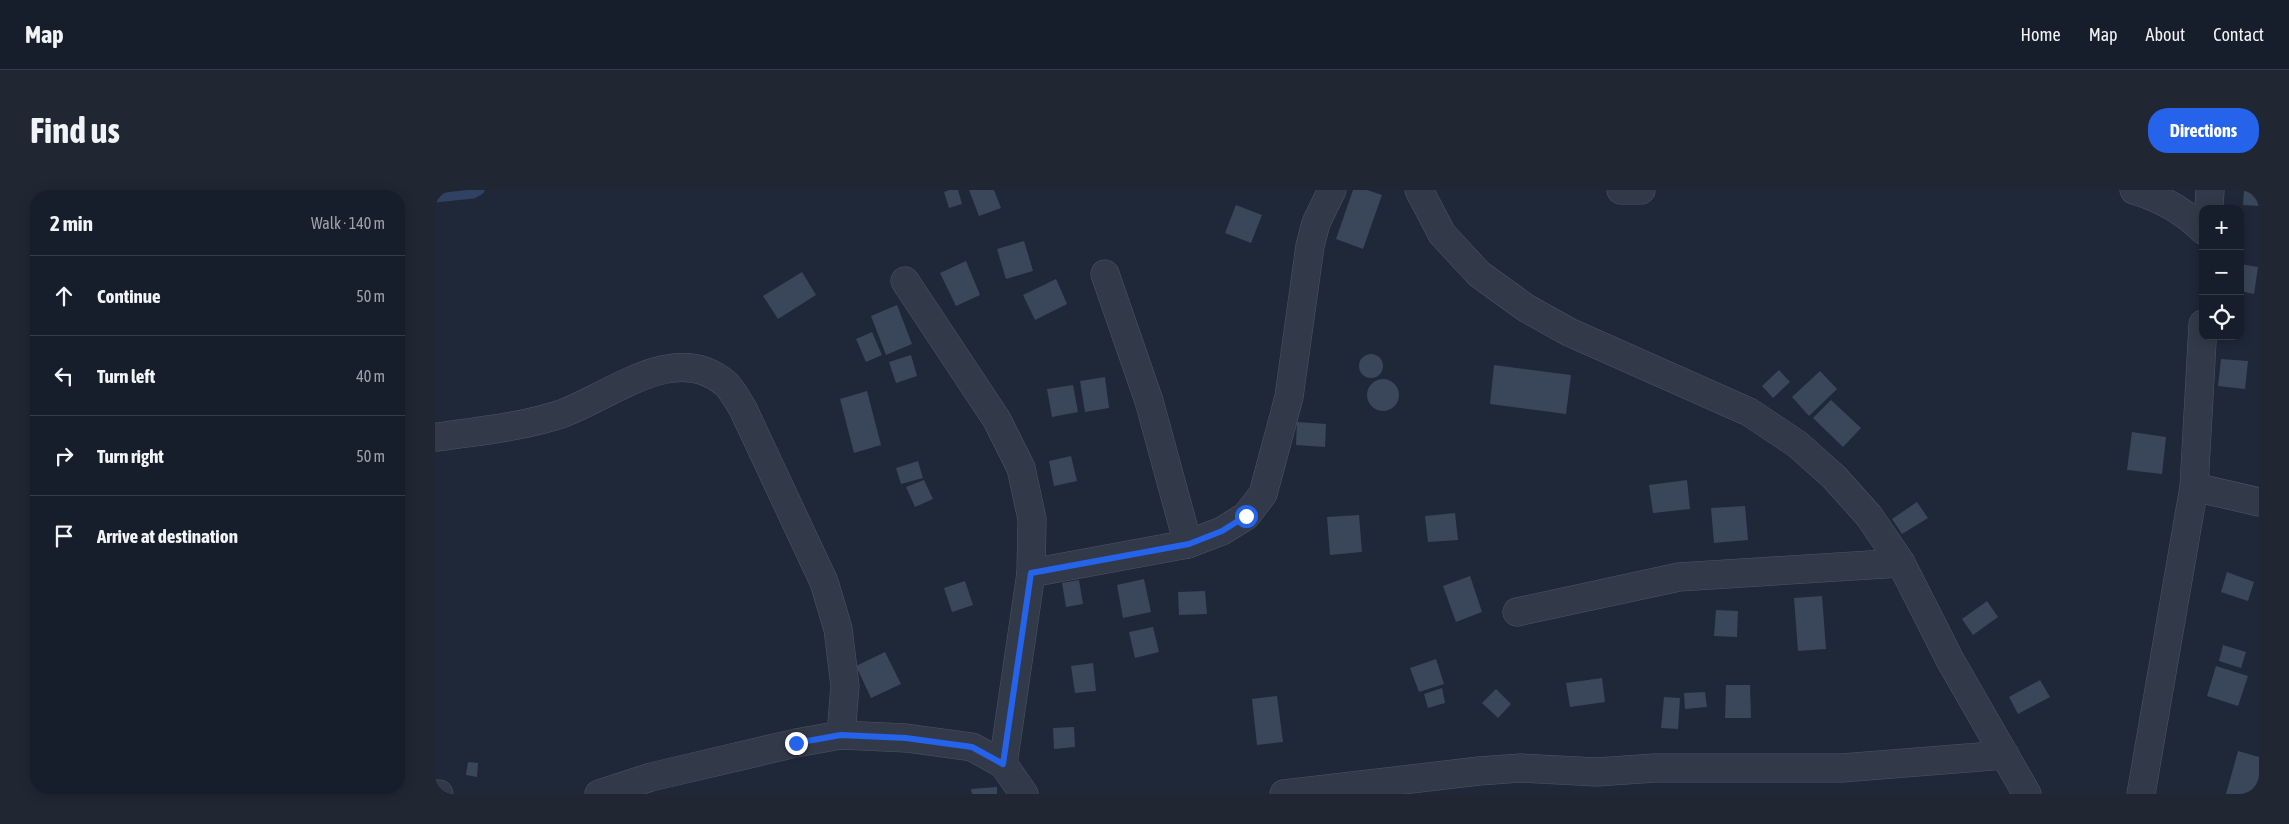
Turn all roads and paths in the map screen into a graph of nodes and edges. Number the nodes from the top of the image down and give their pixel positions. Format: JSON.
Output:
{"nodes":[{"id":1,"x":1332,"y":190,"type":"edge"},
{"id":2,"x":1419,"y":190,"type":"edge"},
{"id":3,"x":1621,"y":190,"type":"edge"},
{"id":4,"x":1641,"y":190,"type":"edge"},
{"id":5,"x":2134,"y":190,"type":"edge"},
{"id":6,"x":2210,"y":190,"type":"edge"},
{"id":7,"x":2209,"y":205,"type":"edge"},
{"id":8,"x":2199,"y":226,"type":"edge"},
{"id":9,"x":1105,"y":274,"type":"dead end"},
{"id":10,"x":905,"y":281,"type":"dead end"},
{"id":11,"x":2202,"y":340,"type":"edge"},
{"id":12,"x":438,"y":437,"type":"dead end"},
{"id":13,"x":2194,"y":487,"type":"junction"},
{"id":14,"x":2259,"y":502,"type":"edge"},
{"id":15,"x":1189,"y":544,"type":"junction"},
{"id":16,"x":1901,"y":563,"type":"junction"},
{"id":17,"x":1031,"y":573,"type":"junction"},
{"id":18,"x":1517,"y":612,"type":"dead end"},
{"id":19,"x":841,"y":735,"type":"junction"},
{"id":20,"x":2005,"y":755,"type":"junction"},
{"id":21,"x":1003,"y":764,"type":"junction"},
{"id":22,"x":599,"y":794,"type":"edge"},
{"id":23,"x":1024,"y":794,"type":"edge"},
{"id":24,"x":1284,"y":794,"type":"edge"},
{"id":25,"x":2027,"y":794,"type":"edge"},
{"id":26,"x":2141,"y":794,"type":"edge"}],
"edges":[{"from":1,"to":15,"type":"street"},
{"from":2,"to":16,"type":"street"},
{"from":3,"to":4,"type":"street"},
{"from":5,"to":8,"type":"street"},
{"from":6,"to":7,"type":"street"},
{"from":9,"to":15,"type":"street"},
{"from":10,"to":17,"type":"street"},
{"from":11,"to":13,"type":"street"},
{"from":12,"to":19,"type":"street"},
{"from":13,"to":14,"type":"street"},
{"from":13,"to":26,"type":"street"},
{"from":15,"to":17,"type":"street"},
{"from":16,"to":18,"type":"street"},
{"from":16,"to":20,"type":"street"},
{"from":17,"to":21,"type":"street"},
{"from":19,"to":21,"type":"street"},
{"from":19,"to":22,"type":"street"},
{"from":20,"to":24,"type":"street"},
{"from":20,"to":25,"type":"street"},
{"from":21,"to":23,"type":"street"}]}
